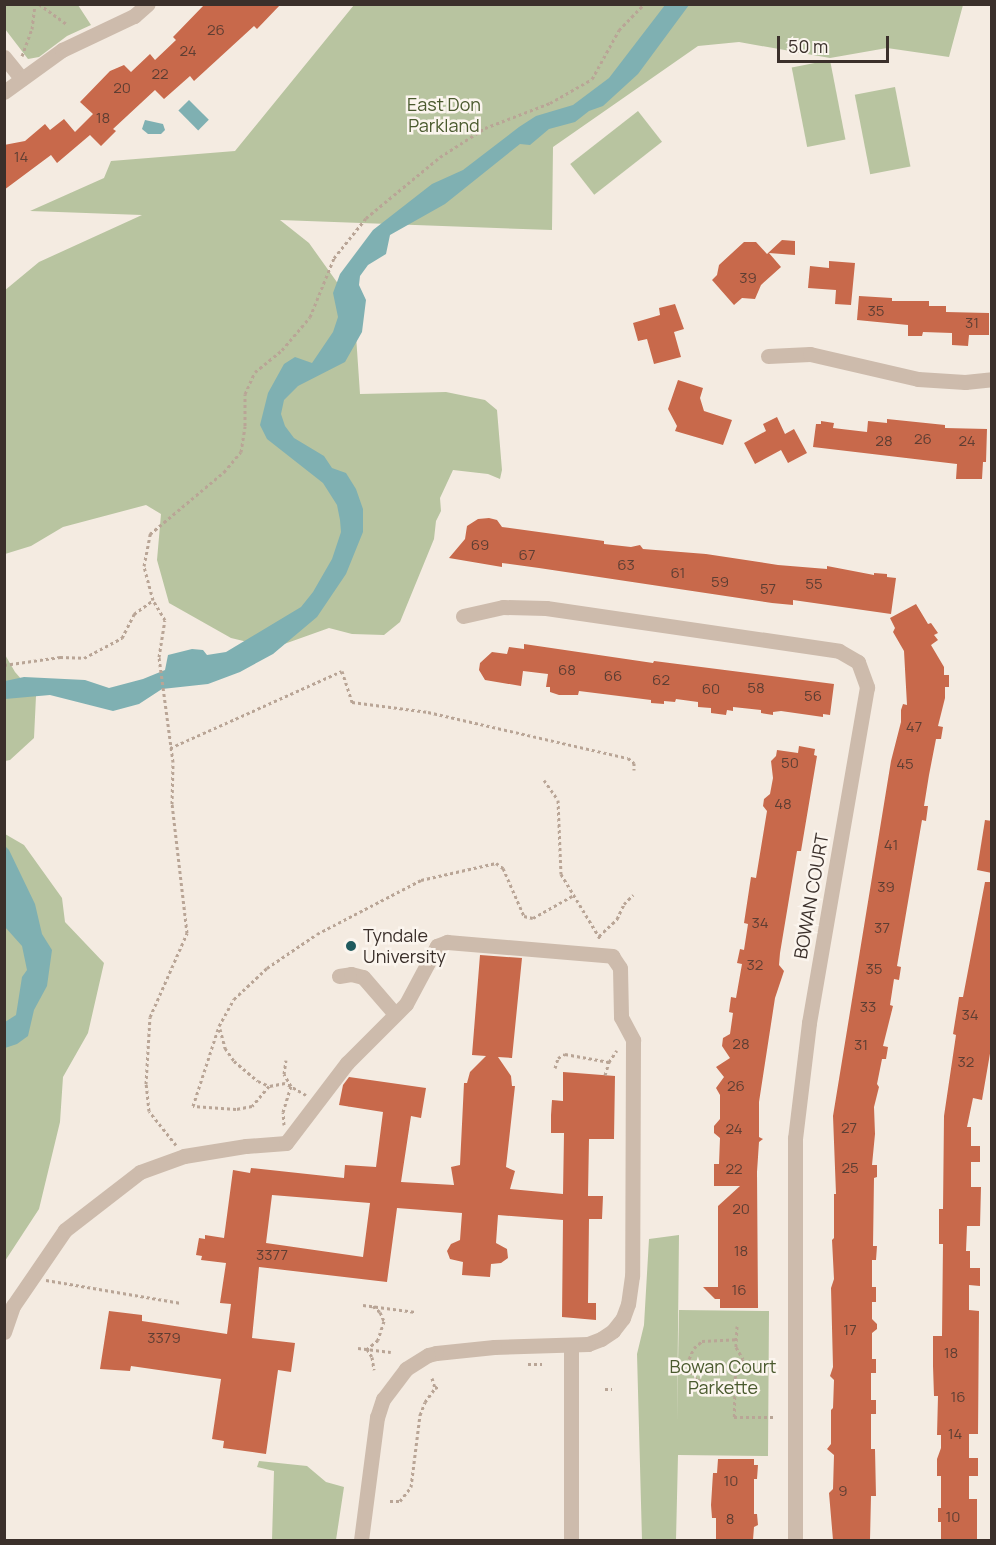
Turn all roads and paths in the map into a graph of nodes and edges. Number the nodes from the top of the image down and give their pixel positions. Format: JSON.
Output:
{"nodes":[{"id":1,"x":37,"y":4,"type":"edge"},
{"id":2,"x":148,"y":4,"type":"edge"},
{"id":3,"x":644,"y":4,"type":"edge"},
{"id":4,"x":67,"y":24,"type":"dead end"},
{"id":5,"x":22,"y":56,"type":"dead end"},
{"id":6,"x":4,"y":57,"type":"edge"},
{"id":7,"x":22,"y":80,"type":"junction"},
{"id":8,"x":4,"y":93,"type":"edge"},
{"id":9,"x":768,"y":356,"type":"dead end"},
{"id":10,"x":992,"y":379,"type":"edge"},
{"id":11,"x":153,"y":600,"type":"junction"},
{"id":12,"x":464,"y":616,"type":"dead end"},
{"id":13,"x":4,"y":665,"type":"edge"},
{"id":14,"x":170,"y":748,"type":"junction"},
{"id":15,"x":634,"y":770,"type":"dead end"},
{"id":16,"x":544,"y":780,"type":"dead end"},
{"id":17,"x":574,"y":895,"type":"junction"},
{"id":18,"x":633,"y":895,"type":"dead end"},
{"id":19,"x":533,"y":918,"type":"dead end"},
{"id":20,"x":598,"y":936,"type":"junction"},
{"id":21,"x":593,"y":940,"type":"dead end"},
{"id":22,"x":608,"y":954,"type":"junction"},
{"id":23,"x":339,"y":976,"type":"dead end"},
{"id":24,"x":395,"y":1014,"type":"junction"},
{"id":25,"x":219,"y":1026,"type":"dead end"},
{"id":26,"x":633,"y":1040,"type":"junction"},
{"id":27,"x":286,"y":1060,"type":"dead end"},
{"id":28,"x":609,"y":1062,"type":"junction"},
{"id":29,"x":555,"y":1068,"type":"dead end"},
{"id":30,"x":605,"y":1075,"type":"dead end"},
{"id":31,"x":269,"y":1086,"type":"dead end"},
{"id":32,"x":291,"y":1137,"type":"junction"},
{"id":33,"x":184,"y":1156,"type":"junction"},
{"id":34,"x":33,"y":1277,"type":"junction"},
{"id":35,"x":181,"y":1303,"type":"dead end"},
{"id":36,"x":363,"y":1305,"type":"dead end"},
{"id":37,"x":373,"y":1306,"type":"junction"},
{"id":38,"x":416,"y":1312,"type":"dead end"},
{"id":39,"x":737,"y":1326,"type":"dead end"},
{"id":40,"x":4,"y":1332,"type":"edge"},
{"id":41,"x":736,"y":1339,"type":"junction"},
{"id":42,"x":571,"y":1344,"type":"junction"},
{"id":43,"x":358,"y":1348,"type":"dead end"},
{"id":44,"x":367,"y":1349,"type":"junction"},
{"id":45,"x":391,"y":1352,"type":"dead end"},
{"id":46,"x":528,"y":1364,"type":"dead end"},
{"id":47,"x":542,"y":1364,"type":"dead end"},
{"id":48,"x":374,"y":1370,"type":"dead end"},
{"id":49,"x":432,"y":1378,"type":"dead end"},
{"id":50,"x":735,"y":1384,"type":"junction"},
{"id":51,"x":605,"y":1389,"type":"dead end"},
{"id":52,"x":612,"y":1389,"type":"dead end"},
{"id":53,"x":776,"y":1417,"type":"dead end"},
{"id":54,"x":390,"y":1501,"type":"dead end"},
{"id":55,"x":361,"y":1540,"type":"edge"},
{"id":56,"x":571,"y":1540,"type":"edge"},
{"id":57,"x":795,"y":1540,"type":"edge"}],
"edges":[{"from":1,"to":4,"type":"path"},
{"from":1,"to":5,"type":"path"},
{"from":2,"to":7,"type":"street"},
{"from":3,"to":11,"type":"path"},
{"from":6,"to":7,"type":"street"},
{"from":7,"to":8,"type":"street"},
{"from":9,"to":10,"type":"street"},
{"from":11,"to":13,"type":"path"},
{"from":11,"to":14,"type":"path"},
{"from":12,"to":57,"type":"street","name":"BOWAN COURT"},
{"from":14,"to":15,"type":"path"},
{"from":14,"to":33,"type":"path"},
{"from":16,"to":17,"type":"path"},
{"from":17,"to":19,"type":"path"},
{"from":17,"to":20,"type":"path"},
{"from":18,"to":20,"type":"path"},
{"from":20,"to":21,"type":"path"},
{"from":20,"to":22,"type":"path"},
{"from":22,"to":24,"type":"street"},
{"from":22,"to":26,"type":"street"},
{"from":23,"to":24,"type":"street"},
{"from":24,"to":32,"type":"street"},
{"from":25,"to":31,"type":"path"},
{"from":26,"to":28,"type":"path"},
{"from":26,"to":42,"type":"street"},
{"from":27,"to":32,"type":"path"},
{"from":28,"to":29,"type":"path"},
{"from":28,"to":30,"type":"path"},
{"from":32,"to":33,"type":"street"},
{"from":33,"to":34,"type":"street"},
{"from":34,"to":35,"type":"path"},
{"from":34,"to":40,"type":"street"},
{"from":36,"to":37,"type":"path"},
{"from":37,"to":38,"type":"path"},
{"from":37,"to":44,"type":"path"},
{"from":39,"to":41,"type":"path"},
{"from":41,"to":50,"type":"path"},
{"from":41,"to":50,"type":"path"},
{"from":42,"to":55,"type":"street"},
{"from":42,"to":56,"type":"street"},
{"from":43,"to":44,"type":"path"},
{"from":44,"to":45,"type":"path"},
{"from":44,"to":48,"type":"path"},
{"from":46,"to":47,"type":"path"},
{"from":49,"to":54,"type":"path"},
{"from":50,"to":53,"type":"path"},
{"from":51,"to":52,"type":"path"}]}
